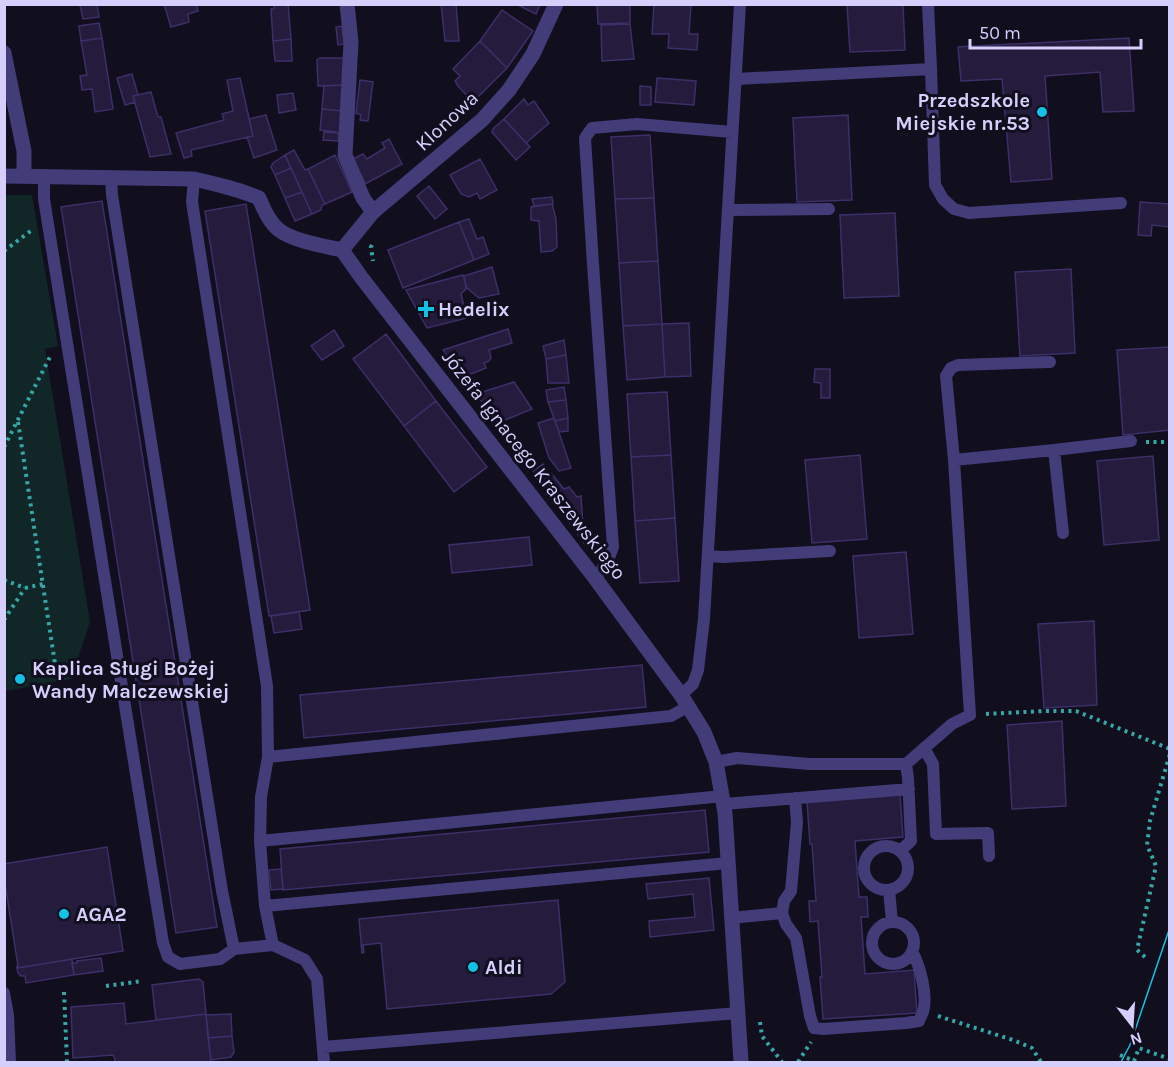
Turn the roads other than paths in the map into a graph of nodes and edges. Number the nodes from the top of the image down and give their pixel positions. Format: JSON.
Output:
{"nodes":[{"id":1,"x":347,"y":4,"type":"edge"},
{"id":2,"x":556,"y":4,"type":"edge"},
{"id":3,"x":740,"y":4,"type":"edge"},
{"id":4,"x":928,"y":4,"type":"edge"},
{"id":5,"x":4,"y":52,"type":"edge"},
{"id":6,"x":931,"y":69,"type":"junction"},
{"id":7,"x":736,"y":79,"type":"junction"},
{"id":8,"x":732,"y":132,"type":"junction"},
{"id":9,"x":4,"y":176,"type":"edge"},
{"id":10,"x":24,"y":176,"type":"junction"},
{"id":11,"x":44,"y":176,"type":"junction"},
{"id":12,"x":111,"y":177,"type":"junction"},
{"id":13,"x":194,"y":179,"type":"junction"},
{"id":14,"x":1121,"y":203,"type":"dead end"},
{"id":15,"x":829,"y":209,"type":"dead end"},
{"id":16,"x":728,"y":210,"type":"junction"},
{"id":17,"x":374,"y":212,"type":"junction"},
{"id":18,"x":342,"y":250,"type":"junction"},
{"id":19,"x":1050,"y":362,"type":"dead end"},
{"id":20,"x":1131,"y":441,"type":"road end"},
{"id":21,"x":1053,"y":450,"type":"junction"},
{"id":22,"x":954,"y":460,"type":"junction"},
{"id":23,"x":1063,"y":533,"type":"dead end"},
{"id":24,"x":830,"y":551,"type":"dead end"},
{"id":25,"x":708,"y":556,"type":"junction"},
{"id":26,"x":595,"y":578,"type":"junction"},
{"id":27,"x":685,"y":701,"type":"junction"},
{"id":28,"x":924,"y":748,"type":"junction"},
{"id":29,"x":268,"y":757,"type":"junction"},
{"id":30,"x":716,"y":762,"type":"junction"},
{"id":31,"x":906,"y":764,"type":"junction"},
{"id":32,"x":909,"y":789,"type":"junction"},
{"id":33,"x":795,"y":798,"type":"junction"},
{"id":34,"x":723,"y":800,"type":"junction"},
{"id":35,"x":260,"y":841,"type":"junction"},
{"id":36,"x":900,"y":851,"type":"junction"},
{"id":37,"x":988,"y":856,"type":"dead end"},
{"id":38,"x":728,"y":863,"type":"junction"},
{"id":39,"x":889,"y":890,"type":"junction"},
{"id":40,"x":265,"y":906,"type":"junction"},
{"id":41,"x":782,"y":913,"type":"junction"},
{"id":42,"x":732,"y":918,"type":"junction"},
{"id":43,"x":892,"y":922,"type":"junction"},
{"id":44,"x":273,"y":945,"type":"junction"},
{"id":45,"x":234,"y":949,"type":"junction"},
{"id":46,"x":912,"y":951,"type":"junction"},
{"id":47,"x":4,"y":993,"type":"edge"},
{"id":48,"x":738,"y":1013,"type":"junction"},
{"id":49,"x":323,"y":1047,"type":"junction"},
{"id":50,"x":10,"y":1062,"type":"edge"},
{"id":51,"x":324,"y":1062,"type":"edge"},
{"id":52,"x":741,"y":1062,"type":"edge"}],
"edges":[{"from":1,"to":17,"type":"street"},
{"from":2,"to":17,"type":"street","name":"Klonowa"},
{"from":3,"to":7,"type":"lane"},
{"from":4,"to":6,"type":"lane"},
{"from":5,"to":10,"type":"street"},
{"from":6,"to":7,"type":"lane"},
{"from":6,"to":14,"type":"lane"},
{"from":7,"to":8,"type":"lane"},
{"from":8,"to":16,"type":"lane"},
{"from":8,"to":26,"type":"lane"},
{"from":9,"to":10,"type":"street"},
{"from":10,"to":11,"type":"street"},
{"from":11,"to":12,"type":"street"},
{"from":11,"to":45,"type":"lane"},
{"from":12,"to":13,"type":"street"},
{"from":12,"to":45,"type":"lane"},
{"from":13,"to":18,"type":"street"},
{"from":13,"to":29,"type":"lane"},
{"from":15,"to":16,"type":"lane"},
{"from":16,"to":25,"type":"lane"},
{"from":17,"to":18,"type":"street","name":"Klonowa"},
{"from":18,"to":26,"type":"street","name":"Józefa Ignacego Kraszewskiego"},
{"from":19,"to":22,"type":"lane"},
{"from":20,"to":21,"type":"lane"},
{"from":21,"to":22,"type":"lane"},
{"from":21,"to":23,"type":"lane"},
{"from":22,"to":28,"type":"lane"},
{"from":24,"to":25,"type":"lane"},
{"from":25,"to":27,"type":"lane"},
{"from":26,"to":27,"type":"street","name":"Józefa Ignacego Kraszewskiego"},
{"from":27,"to":29,"type":"lane"},
{"from":27,"to":30,"type":"street","name":"Józefa Ignacego Kraszewskiego"},
{"from":28,"to":31,"type":"lane"},
{"from":28,"to":37,"type":"lane"},
{"from":29,"to":35,"type":"lane"},
{"from":30,"to":31,"type":"lane"},
{"from":30,"to":34,"type":"street","name":"Józefa Ignacego Kraszewskiego"},
{"from":31,"to":32,"type":"lane"},
{"from":32,"to":33,"type":"lane"},
{"from":32,"to":36,"type":"lane"},
{"from":33,"to":34,"type":"lane"},
{"from":33,"to":41,"type":"lane"},
{"from":34,"to":35,"type":"lane"},
{"from":34,"to":38,"type":"street","name":"Józefa Ignacego Kraszewskiego"},
{"from":35,"to":40,"type":"lane"},
{"from":36,"to":39,"type":"lane"},
{"from":36,"to":39,"type":"lane"},
{"from":38,"to":40,"type":"lane"},
{"from":38,"to":42,"type":"street","name":"Józefa Ignacego Kraszewskiego"},
{"from":39,"to":43,"type":"lane"},
{"from":40,"to":44,"type":"lane"},
{"from":41,"to":42,"type":"lane"},
{"from":41,"to":46,"type":"lane"},
{"from":42,"to":48,"type":"street","name":"Józefa Ignacego Kraszewskiego"},
{"from":43,"to":46,"type":"lane"},
{"from":43,"to":46,"type":"lane"},
{"from":44,"to":45,"type":"lane"},
{"from":44,"to":49,"type":"lane"},
{"from":47,"to":50,"type":"lane"},
{"from":48,"to":49,"type":"lane"},
{"from":48,"to":52,"type":"street","name":"Józefa Ignacego Kraszewskiego"},
{"from":49,"to":51,"type":"lane"}]}
